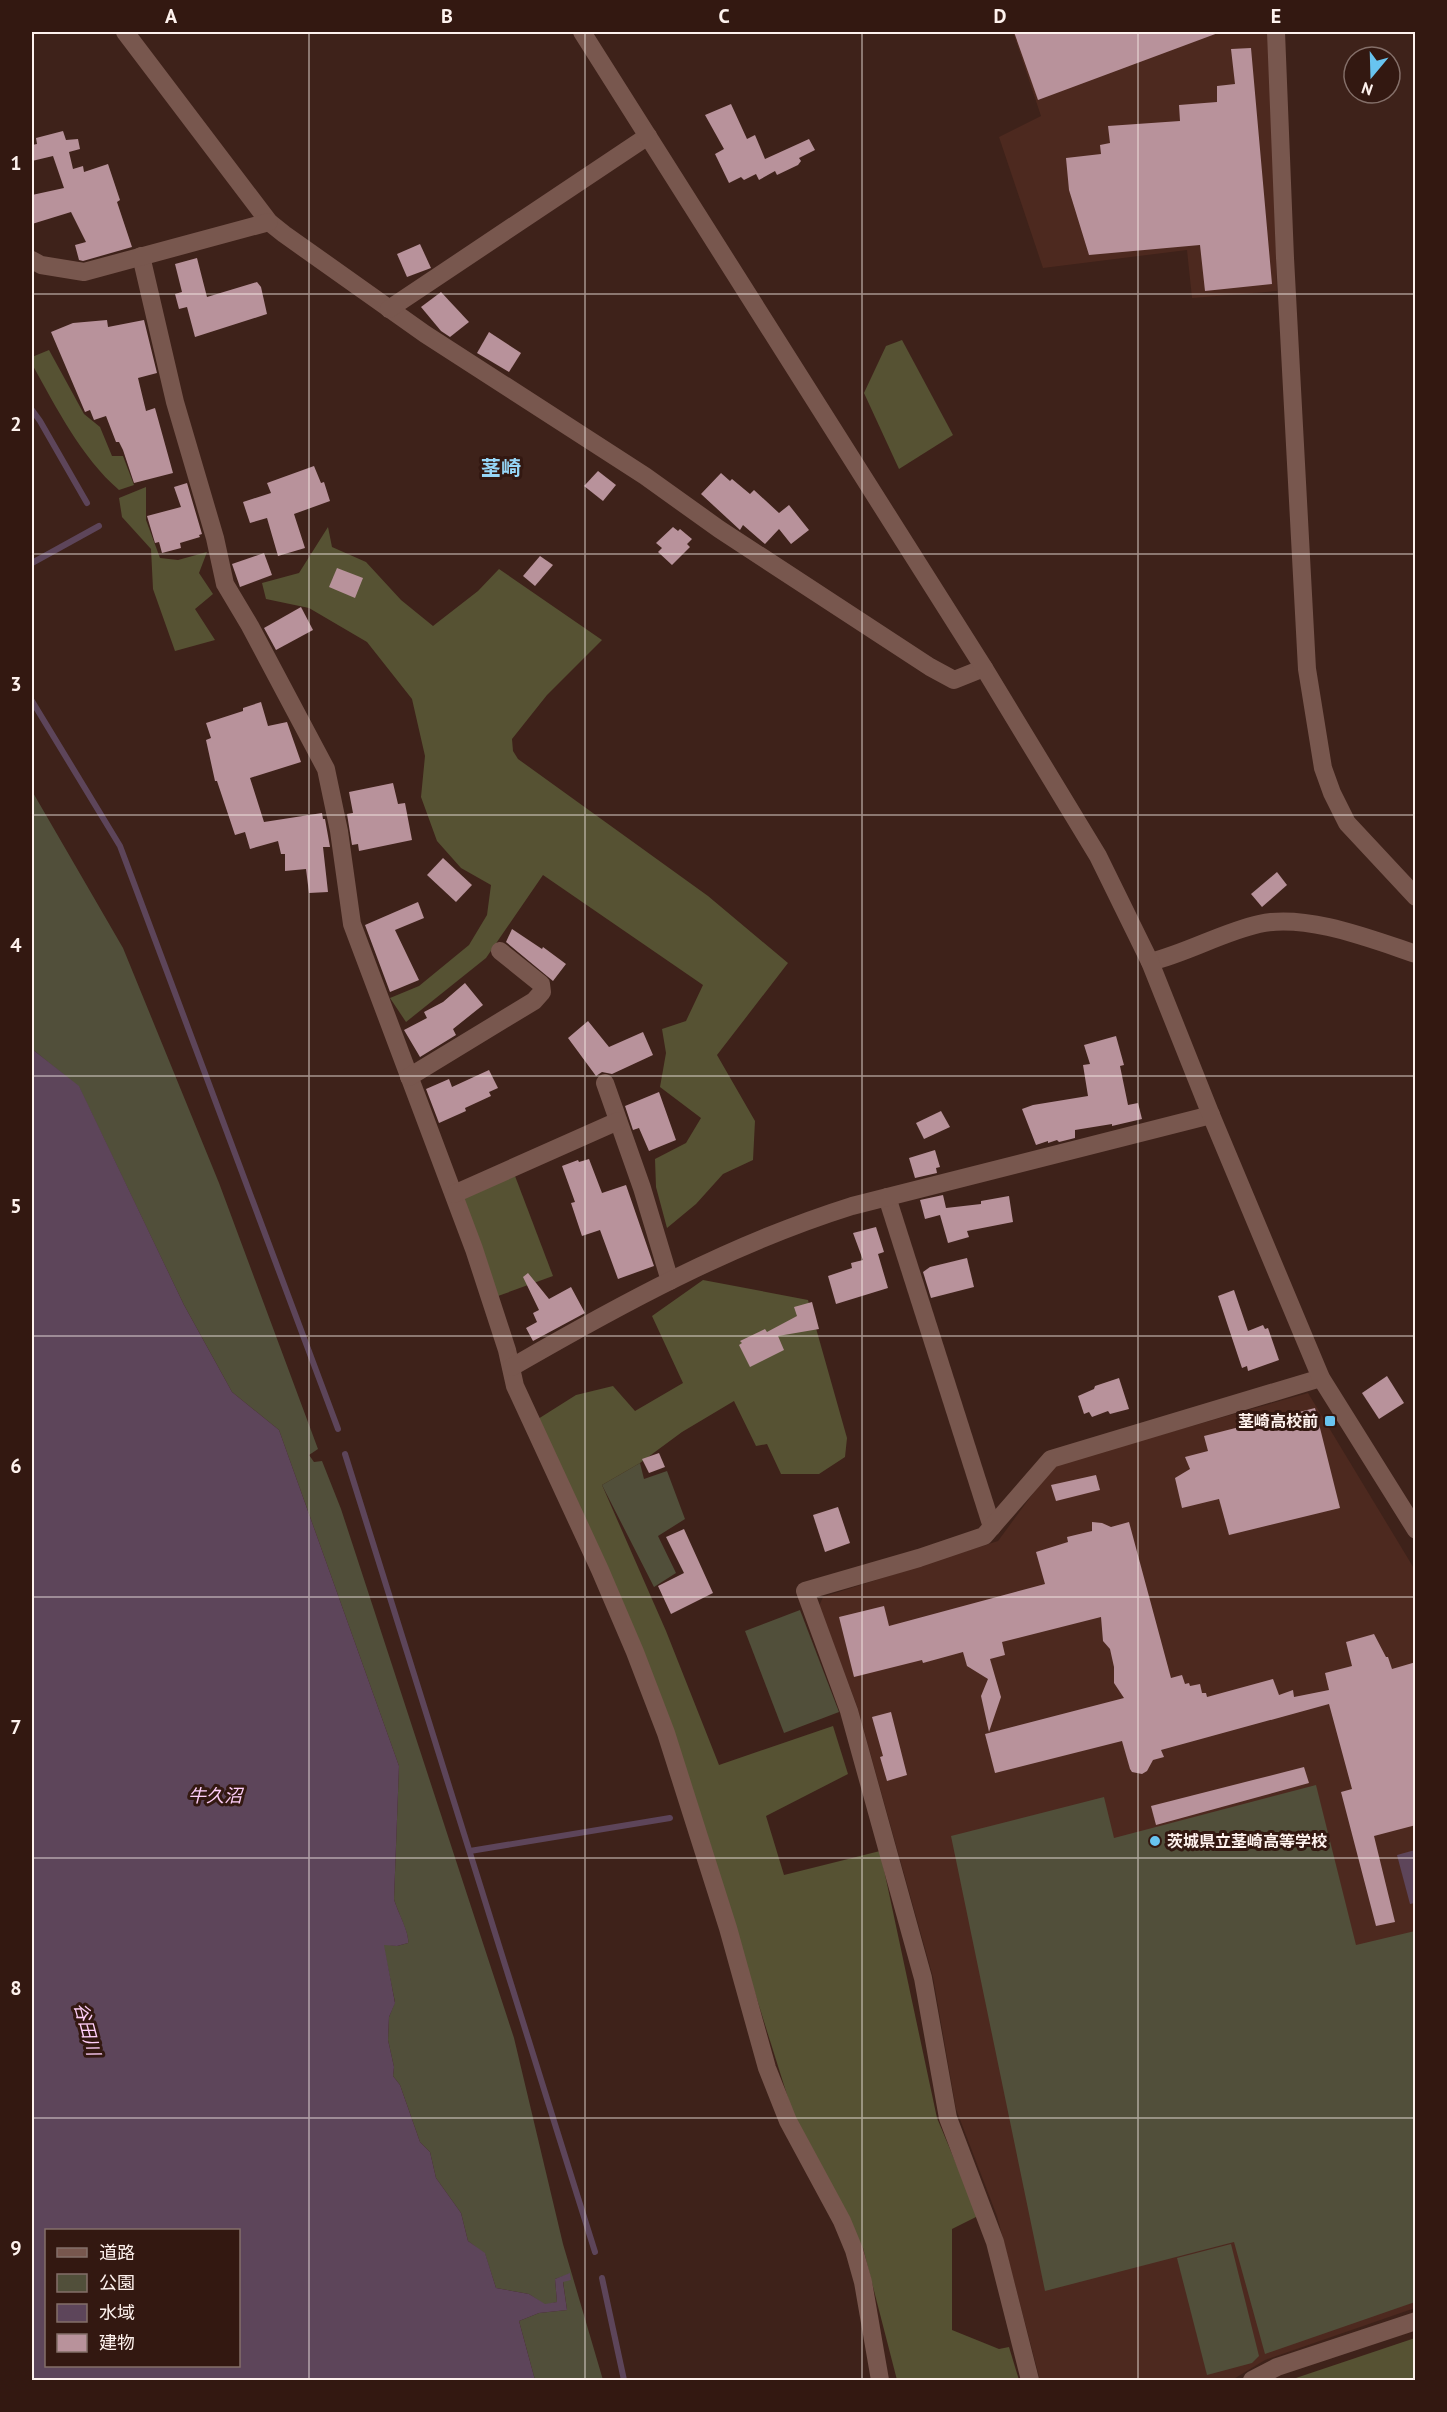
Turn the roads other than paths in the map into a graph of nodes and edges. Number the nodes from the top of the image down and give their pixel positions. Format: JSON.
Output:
{"nodes":[{"id":1,"x":125,"y":32,"type":"edge"},
{"id":2,"x":582,"y":32,"type":"edge"},
{"id":3,"x":1276,"y":32,"type":"edge"},
{"id":4,"x":648,"y":136,"type":"junction"},
{"id":5,"x":269,"y":222,"type":"junction"},
{"id":6,"x":141,"y":256,"type":"junction"},
{"id":7,"x":32,"y":260,"type":"edge"},
{"id":8,"x":389,"y":309,"type":"junction"},
{"id":9,"x":984,"y":668,"type":"junction"},
{"id":10,"x":1416,"y":897,"type":"edge"},
{"id":11,"x":500,"y":951,"type":"dead end"},
{"id":12,"x":1416,"y":954,"type":"edge"},
{"id":13,"x":1150,"y":962,"type":"junction"},
{"id":14,"x":409,"y":1077,"type":"junction"},
{"id":15,"x":605,"y":1083,"type":"dead end"},
{"id":16,"x":1210,"y":1115,"type":"junction"},
{"id":17,"x":618,"y":1121,"type":"junction"},
{"id":18,"x":454,"y":1194,"type":"junction"},
{"id":19,"x":886,"y":1197,"type":"junction"},
{"id":20,"x":670,"y":1281,"type":"junction"},
{"id":21,"x":512,"y":1367,"type":"junction"},
{"id":22,"x":1321,"y":1378,"type":"junction"},
{"id":23,"x":992,"y":1527,"type":"junction"},
{"id":24,"x":1416,"y":1530,"type":"edge"},
{"id":25,"x":1416,"y":2321,"type":"edge"},
{"id":26,"x":880,"y":2380,"type":"edge"},
{"id":27,"x":1030,"y":2380,"type":"edge"},
{"id":28,"x":1252,"y":2380,"type":"edge"}],
"edges":[{"from":1,"to":5,"type":"street"},
{"from":2,"to":4,"type":"street"},
{"from":3,"to":10,"type":"street"},
{"from":4,"to":8,"type":"street"},
{"from":4,"to":9,"type":"street"},
{"from":5,"to":6,"type":"street"},
{"from":5,"to":8,"type":"street"},
{"from":6,"to":7,"type":"street"},
{"from":6,"to":14,"type":"street"},
{"from":8,"to":9,"type":"street"},
{"from":9,"to":13,"type":"street"},
{"from":11,"to":14,"type":"street"},
{"from":12,"to":13,"type":"street"},
{"from":13,"to":16,"type":"street"},
{"from":14,"to":18,"type":"street"},
{"from":15,"to":17,"type":"street"},
{"from":16,"to":19,"type":"street"},
{"from":16,"to":22,"type":"street"},
{"from":17,"to":18,"type":"street"},
{"from":17,"to":20,"type":"street"},
{"from":18,"to":21,"type":"street"},
{"from":19,"to":20,"type":"street"},
{"from":19,"to":23,"type":"street"},
{"from":20,"to":21,"type":"street"},
{"from":21,"to":26,"type":"street"},
{"from":22,"to":23,"type":"street"},
{"from":22,"to":24,"type":"street"},
{"from":23,"to":27,"type":"street"},
{"from":25,"to":28,"type":"street"}]}
